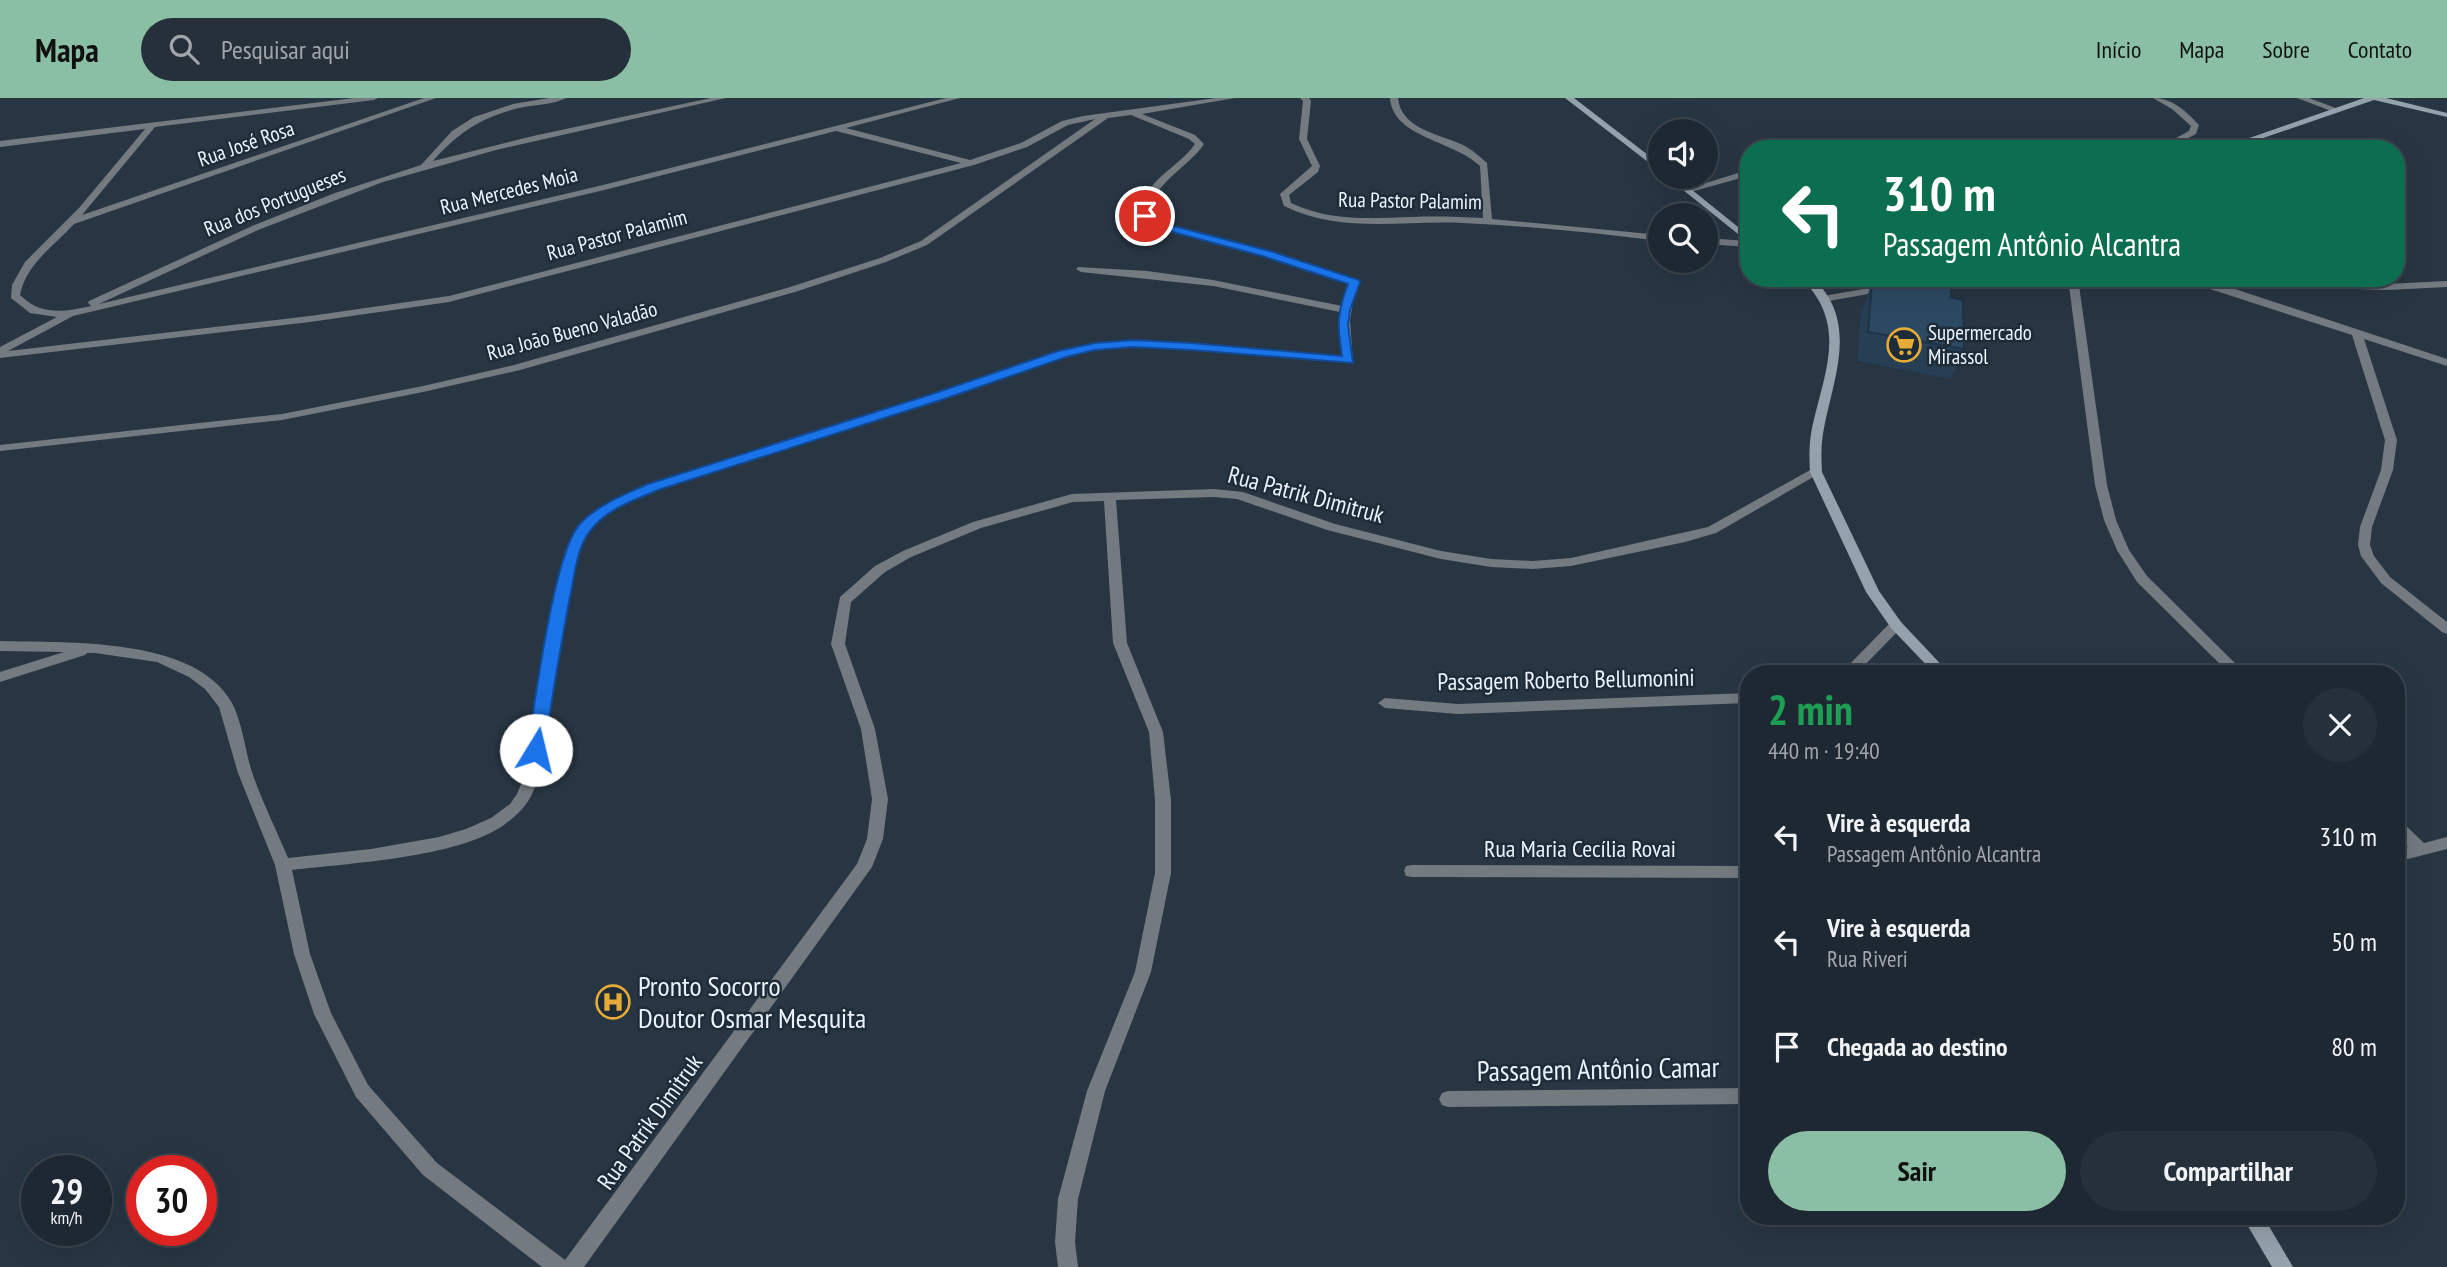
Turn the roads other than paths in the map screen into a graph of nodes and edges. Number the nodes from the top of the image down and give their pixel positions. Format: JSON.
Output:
{"nodes":[{"id":1,"x":374,"y":98,"type":"edge"},
{"id":2,"x":432,"y":98,"type":"edge"},
{"id":3,"x":562,"y":98,"type":"edge"},
{"id":4,"x":722,"y":98,"type":"edge"},
{"id":5,"x":956,"y":98,"type":"edge"},
{"id":6,"x":1231,"y":98,"type":"edge"},
{"id":7,"x":1304,"y":98,"type":"edge"},
{"id":8,"x":1394,"y":98,"type":"edge"},
{"id":9,"x":1569,"y":98,"type":"edge"},
{"id":10,"x":2157,"y":98,"type":"edge"},
{"id":11,"x":2301,"y":98,"type":"edge"},
{"id":12,"x":2374,"y":98,"type":"edge"},
{"id":13,"x":2337,"y":110,"type":"junction"},
{"id":14,"x":1131,"y":112,"type":"junction"},
{"id":15,"x":1107,"y":114,"type":"junction"},
{"id":16,"x":2444,"y":115,"type":"edge"},
{"id":17,"x":152,"y":126,"type":"junction"},
{"id":18,"x":836,"y":129,"type":"junction"},
{"id":19,"x":2180,"y":140,"type":"edge"},
{"id":20,"x":2249,"y":140,"type":"edge"},
{"id":21,"x":0,"y":144,"type":"edge"},
{"id":22,"x":1648,"y":159,"type":"edge"},
{"id":23,"x":971,"y":163,"type":"junction"},
{"id":24,"x":423,"y":167,"type":"junction"},
{"id":25,"x":1740,"y":175,"type":"edge"},
{"id":26,"x":1687,"y":190,"type":"joint"},
{"id":27,"x":1488,"y":221,"type":"junction"},
{"id":28,"x":71,"y":223,"type":"junction"},
{"id":29,"x":1740,"y":235,"type":"edge"},
{"id":30,"x":1648,"y":237,"type":"edge"},
{"id":31,"x":1718,"y":241,"type":"edge"},
{"id":32,"x":1740,"y":242,"type":"edge"},
{"id":33,"x":1081,"y":269,"type":"dead end"},
{"id":34,"x":2447,"y":284,"type":"edge"},
{"id":35,"x":2405,"y":286,"type":"edge"},
{"id":36,"x":1817,"y":287,"type":"edge"},
{"id":37,"x":1883,"y":287,"type":"edge"},
{"id":38,"x":2074,"y":287,"type":"edge"},
{"id":39,"x":2213,"y":287,"type":"edge"},
{"id":40,"x":2319,"y":287,"type":"edge"},
{"id":41,"x":2387,"y":287,"type":"edge"},
{"id":42,"x":1824,"y":299,"type":"junction"},
{"id":43,"x":1344,"y":310,"type":"junction"},
{"id":44,"x":69,"y":314,"type":"junction"},
{"id":45,"x":2357,"y":334,"type":"junction"},
{"id":46,"x":0,"y":353,"type":"edge"},
{"id":47,"x":2447,"y":363,"type":"edge"},
{"id":48,"x":0,"y":447,"type":"edge"},
{"id":49,"x":1816,"y":472,"type":"junction"},
{"id":50,"x":1110,"y":495,"type":"junction"},
{"id":51,"x":1896,"y":625,"type":"junction"},
{"id":52,"x":2447,"y":629,"type":"edge"},
{"id":53,"x":0,"y":646,"type":"edge"},
{"id":54,"x":95,"y":648,"type":"junction"},
{"id":55,"x":1856,"y":665,"type":"edge"},
{"id":56,"x":1934,"y":665,"type":"edge"},
{"id":57,"x":2230,"y":665,"type":"edge"},
{"id":58,"x":0,"y":677,"type":"edge"},
{"id":59,"x":1740,"y":698,"type":"edge"},
{"id":60,"x":1385,"y":703,"type":"dead end"},
{"id":61,"x":2405,"y":834,"type":"edge"},
{"id":62,"x":2447,"y":843,"type":"edge"},
{"id":63,"x":2421,"y":849,"type":"junction"},
{"id":64,"x":2405,"y":853,"type":"edge"},
{"id":65,"x":283,"y":865,"type":"junction"},
{"id":66,"x":1412,"y":872,"type":"dead end"},
{"id":67,"x":1740,"y":872,"type":"edge"},
{"id":68,"x":1740,"y":1096,"type":"edge"},
{"id":69,"x":1448,"y":1099,"type":"dead end"},
{"id":70,"x":2257,"y":1225,"type":"edge"},
{"id":71,"x":558,"y":1267,"type":"edge"},
{"id":72,"x":572,"y":1267,"type":"edge"},
{"id":73,"x":1068,"y":1267,"type":"edge"},
{"id":74,"x":2283,"y":1267,"type":"edge"}],
"edges":[{"from":1,"to":17,"type":"street"},
{"from":2,"to":28,"type":"street","name":"Rua José Rosa"},
{"from":3,"to":24,"type":"street","name":"Rua dos Portugueses"},
{"from":4,"to":24,"type":"street"},
{"from":5,"to":18,"type":"street","name":"Rua Mercedes Moia"},
{"from":6,"to":14,"type":"street","name":"Rua Pastor Palamim"},
{"from":7,"to":27,"type":"street","name":"Rua Pastor Palamim"},
{"from":8,"to":27,"type":"street"},
{"from":9,"to":22,"type":"main road"},
{"from":10,"to":19,"type":"street"},
{"from":11,"to":13,"type":"street"},
{"from":12,"to":13,"type":"main road"},
{"from":12,"to":16,"type":"main road"},
{"from":13,"to":20,"type":"main road"},
{"from":14,"to":15,"type":"street","name":"Rua Pastor Palamim"},
{"from":14,"to":43,"type":"street"},
{"from":15,"to":23,"type":"street","name":"Rua Pastor Palamim"},
{"from":15,"to":48,"type":"street","name":"Rua João Bueno Valadão"},
{"from":17,"to":21,"type":"street"},
{"from":17,"to":28,"type":"street"},
{"from":18,"to":23,"type":"street"},
{"from":18,"to":44,"type":"street","name":"Rua Mercedes Moia"},
{"from":23,"to":46,"type":"street","name":"Rua Pastor Palamim"},
{"from":24,"to":44,"type":"street","name":"Rua dos Portugueses"},
{"from":25,"to":26,"type":"street"},
{"from":26,"to":29,"type":"main road"},
{"from":27,"to":30,"type":"street","name":"Rua Pastor Palamim"},
{"from":28,"to":44,"type":"street"},
{"from":31,"to":32,"type":"street"},
{"from":33,"to":43,"type":"street"},
{"from":34,"to":35,"type":"street"},
{"from":36,"to":42,"type":"main road"},
{"from":37,"to":42,"type":"street"},
{"from":38,"to":57,"type":"street"},
{"from":39,"to":45,"type":"street"},
{"from":40,"to":41,"type":"street"},
{"from":42,"to":49,"type":"main road"},
{"from":43,"to":65,"type":"street"},
{"from":44,"to":46,"type":"street","name":"Rua dos Portugueses"},
{"from":45,"to":47,"type":"street"},
{"from":45,"to":52,"type":"street"},
{"from":49,"to":50,"type":"street","name":"Rua Patrik Dimitruk"},
{"from":49,"to":51,"type":"main road"},
{"from":50,"to":72,"type":"street","name":"Rua Patrik Dimitruk"},
{"from":50,"to":73,"type":"street"},
{"from":51,"to":55,"type":"street"},
{"from":51,"to":56,"type":"main road"},
{"from":53,"to":54,"type":"street"},
{"from":54,"to":58,"type":"street"},
{"from":54,"to":65,"type":"street"},
{"from":59,"to":60,"type":"street","name":"Passagem Roberto Bellumonini"},
{"from":61,"to":63,"type":"street"},
{"from":62,"to":63,"type":"street"},
{"from":63,"to":64,"type":"street"},
{"from":65,"to":71,"type":"street"},
{"from":66,"to":67,"type":"street","name":"Rua Maria Cecília Rovai"},
{"from":68,"to":69,"type":"street","name":"Passagem Antônio Camar"},
{"from":70,"to":74,"type":"main road"}]}
